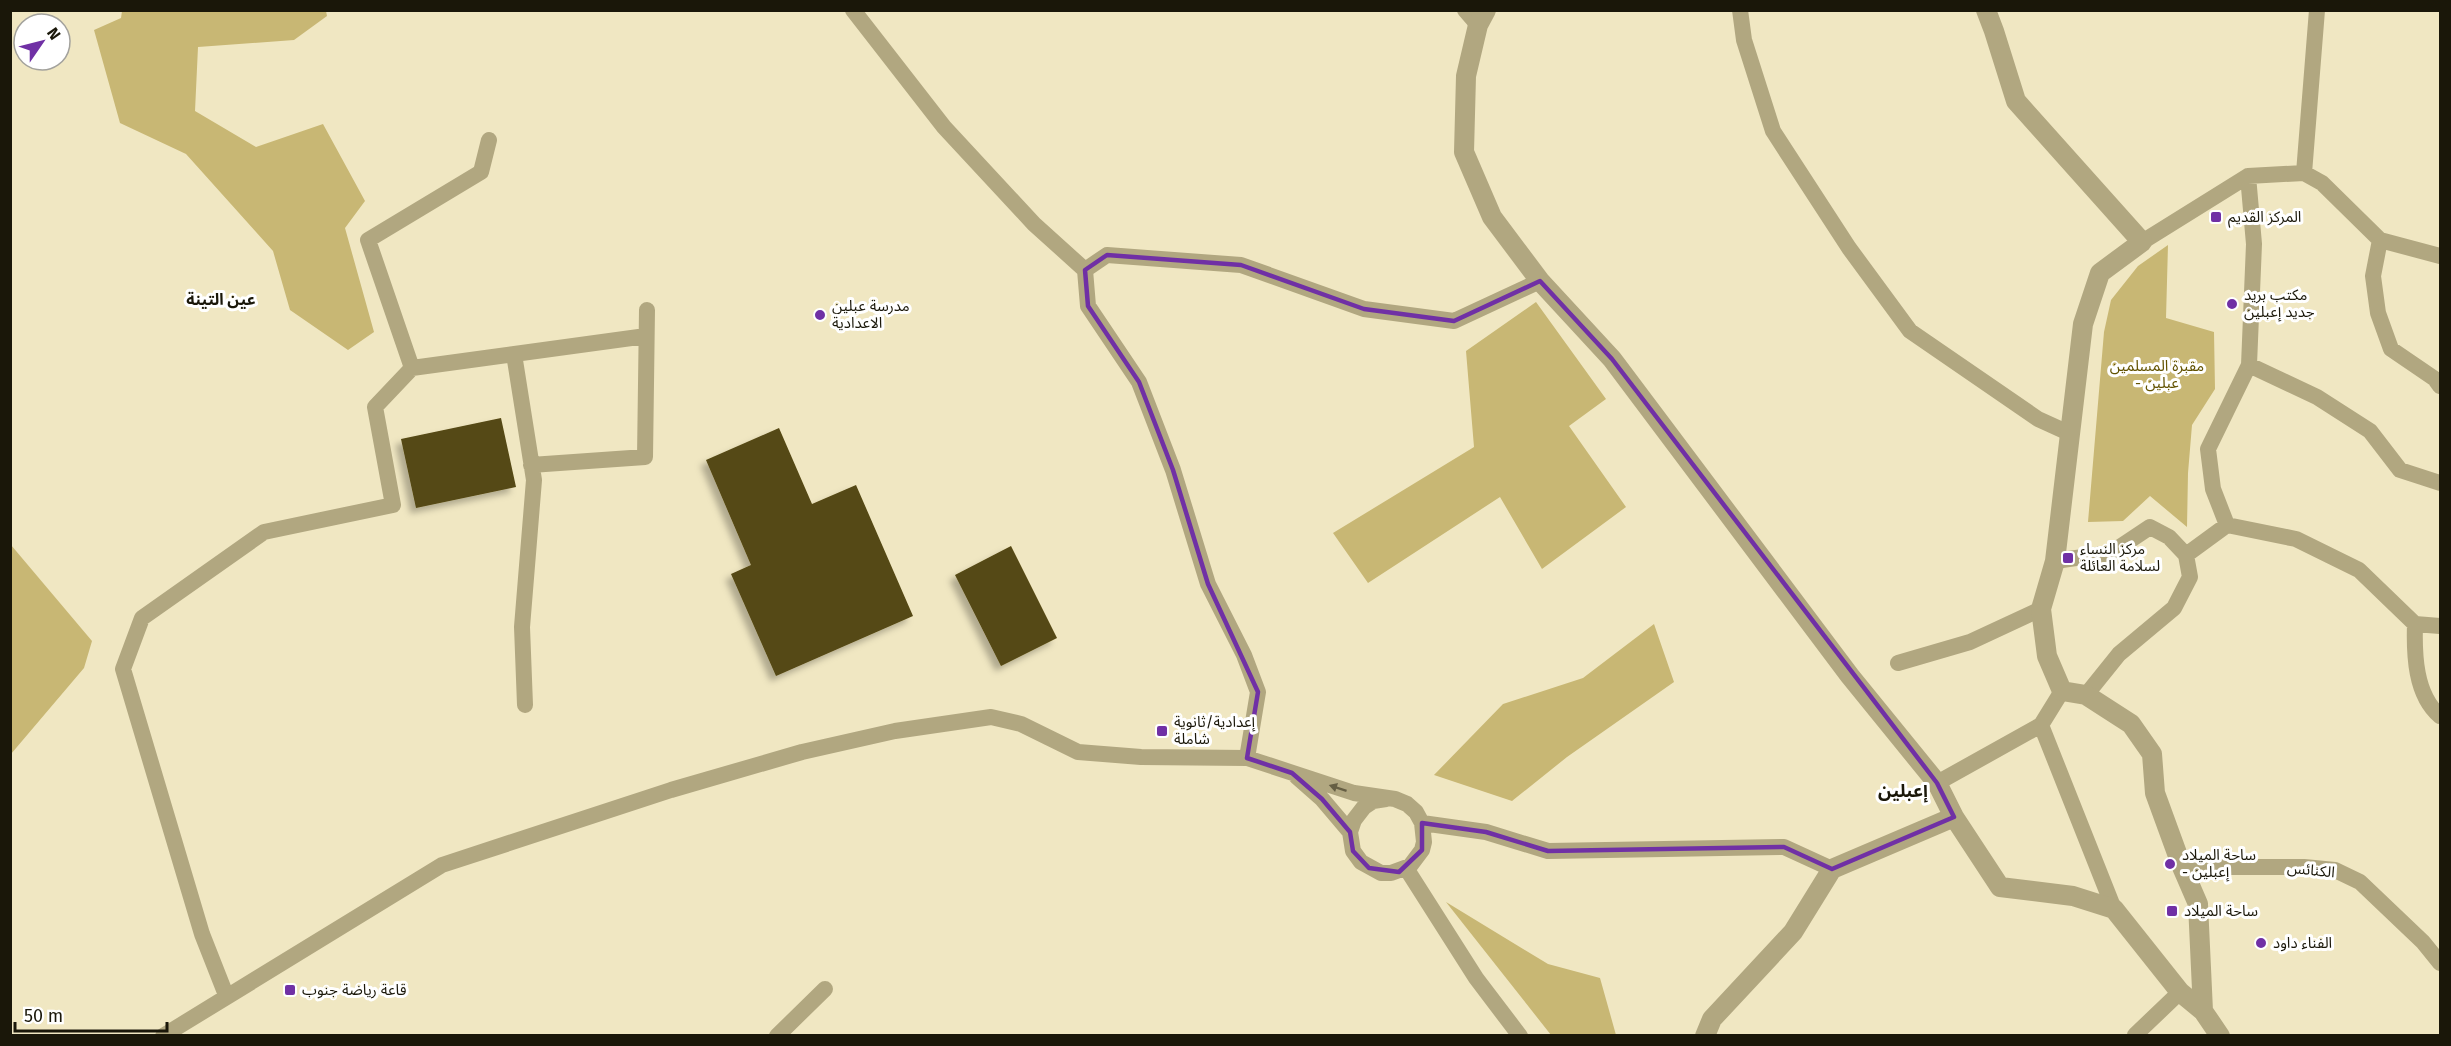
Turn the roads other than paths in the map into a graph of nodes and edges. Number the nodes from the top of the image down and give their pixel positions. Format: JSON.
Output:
{"nodes":[{"id":1,"x":853,"y":10,"type":"edge"},
{"id":2,"x":1740,"y":10,"type":"edge"},
{"id":3,"x":1986,"y":10,"type":"edge"},
{"id":4,"x":2318,"y":10,"type":"edge"},
{"id":5,"x":1476,"y":15,"type":"edge"},
{"id":6,"x":489,"y":140,"type":"dead end"},
{"id":7,"x":2304,"y":173,"type":"junction"},
{"id":8,"x":2248,"y":176,"type":"junction"},
{"id":9,"x":2380,"y":240,"type":"junction"},
{"id":10,"x":2142,"y":242,"type":"junction"},
{"id":11,"x":2440,"y":256,"type":"edge"},
{"id":12,"x":1085,"y":270,"type":"junction"},
{"id":13,"x":1540,"y":281,"type":"junction"},
{"id":14,"x":647,"y":310,"type":"dead end"},
{"id":15,"x":646,"y":336,"type":"junction"},
{"id":16,"x":514,"y":354,"type":"junction"},
{"id":17,"x":2249,"y":365,"type":"junction"},
{"id":18,"x":412,"y":368,"type":"junction"},
{"id":19,"x":2440,"y":387,"type":"edge"},
{"id":20,"x":2071,"y":434,"type":"junction"},
{"id":21,"x":531,"y":465,"type":"junction"},
{"id":22,"x":2440,"y":483,"type":"edge"},
{"id":23,"x":2227,"y":525,"type":"junction"},
{"id":24,"x":2186,"y":555,"type":"junction"},
{"id":25,"x":2055,"y":561,"type":"junction"},
{"id":26,"x":2041,"y":609,"type":"junction"},
{"id":27,"x":2415,"y":624,"type":"junction"},
{"id":28,"x":2440,"y":626,"type":"edge"},
{"id":29,"x":1898,"y":663,"type":"dead end"},
{"id":30,"x":2062,"y":691,"type":"junction"},
{"id":31,"x":2086,"y":694,"type":"junction"},
{"id":32,"x":525,"y":705,"type":"dead end"},
{"id":33,"x":2440,"y":716,"type":"edge"},
{"id":34,"x":2041,"y":725,"type":"junction"},
{"id":35,"x":1247,"y":758,"type":"junction"},
{"id":36,"x":1292,"y":773,"type":"junction"},
{"id":37,"x":1937,"y":783,"type":"junction"},
{"id":38,"x":1386,"y":799,"type":"junction"},
{"id":39,"x":1954,"y":817,"type":"junction"},
{"id":40,"x":1422,"y":823,"type":"junction"},
{"id":41,"x":1350,"y":832,"type":"junction"},
{"id":42,"x":2182,"y":867,"type":"junction"},
{"id":43,"x":1406,"y":868,"type":"junction"},
{"id":44,"x":1832,"y":869,"type":"junction"},
{"id":45,"x":2114,"y":909,"type":"junction"},
{"id":46,"x":2440,"y":963,"type":"edge"},
{"id":47,"x":825,"y":989,"type":"dead end"},
{"id":48,"x":2180,"y":992,"type":"junction"},
{"id":49,"x":226,"y":995,"type":"junction"},
{"id":50,"x":2203,"y":1011,"type":"junction"},
{"id":51,"x":163,"y":1035,"type":"edge"},
{"id":52,"x":777,"y":1035,"type":"edge"},
{"id":53,"x":1520,"y":1035,"type":"edge"},
{"id":54,"x":1705,"y":1035,"type":"edge"},
{"id":55,"x":2135,"y":1035,"type":"edge"},
{"id":56,"x":2220,"y":1035,"type":"edge"}],
"edges":[{"from":1,"to":12,"type":"street"},
{"from":2,"to":20,"type":"street"},
{"from":3,"to":10,"type":"street"},
{"from":4,"to":7,"type":"street"},
{"from":5,"to":13,"type":"street"},
{"from":6,"to":18,"type":"street"},
{"from":7,"to":8,"type":"street"},
{"from":7,"to":9,"type":"street"},
{"from":8,"to":10,"type":"street"},
{"from":8,"to":17,"type":"street"},
{"from":9,"to":11,"type":"street"},
{"from":9,"to":19,"type":"street"},
{"from":10,"to":20,"type":"street"},
{"from":12,"to":13,"type":"street"},
{"from":12,"to":35,"type":"street"},
{"from":13,"to":37,"type":"street"},
{"from":14,"to":15,"type":"street"},
{"from":15,"to":16,"type":"street"},
{"from":15,"to":21,"type":"street"},
{"from":16,"to":18,"type":"street"},
{"from":16,"to":21,"type":"street"},
{"from":17,"to":22,"type":"street"},
{"from":17,"to":23,"type":"street"},
{"from":18,"to":49,"type":"street"},
{"from":20,"to":25,"type":"street"},
{"from":21,"to":32,"type":"street"},
{"from":23,"to":24,"type":"street"},
{"from":23,"to":27,"type":"street"},
{"from":24,"to":25,"type":"street"},
{"from":24,"to":31,"type":"street"},
{"from":25,"to":26,"type":"street"},
{"from":26,"to":29,"type":"street"},
{"from":26,"to":30,"type":"street"},
{"from":27,"to":28,"type":"street"},
{"from":27,"to":33,"type":"street"},
{"from":30,"to":31,"type":"street"},
{"from":30,"to":34,"type":"street"},
{"from":31,"to":42,"type":"street"},
{"from":34,"to":37,"type":"street"},
{"from":34,"to":45,"type":"street"},
{"from":35,"to":36,"type":"street"},
{"from":35,"to":49,"type":"street"},
{"from":38,"to":36,"type":"street","one_way":true},
{"from":36,"to":41,"type":"street"},
{"from":37,"to":39,"type":"street"},
{"from":38,"to":40,"type":"street"},
{"from":38,"to":41,"type":"street"},
{"from":39,"to":44,"type":"street"},
{"from":39,"to":45,"type":"street"},
{"from":40,"to":43,"type":"street"},
{"from":40,"to":44,"type":"street"},
{"from":41,"to":43,"type":"street"},
{"from":42,"to":46,"type":"street","name":"الكنائس"},
{"from":42,"to":50,"type":"street"},
{"from":43,"to":53,"type":"street"},
{"from":44,"to":54,"type":"street"},
{"from":45,"to":48,"type":"street"},
{"from":47,"to":52,"type":"street"},
{"from":48,"to":50,"type":"street"},
{"from":48,"to":55,"type":"street"},
{"from":49,"to":51,"type":"street"},
{"from":50,"to":56,"type":"street"}]}
